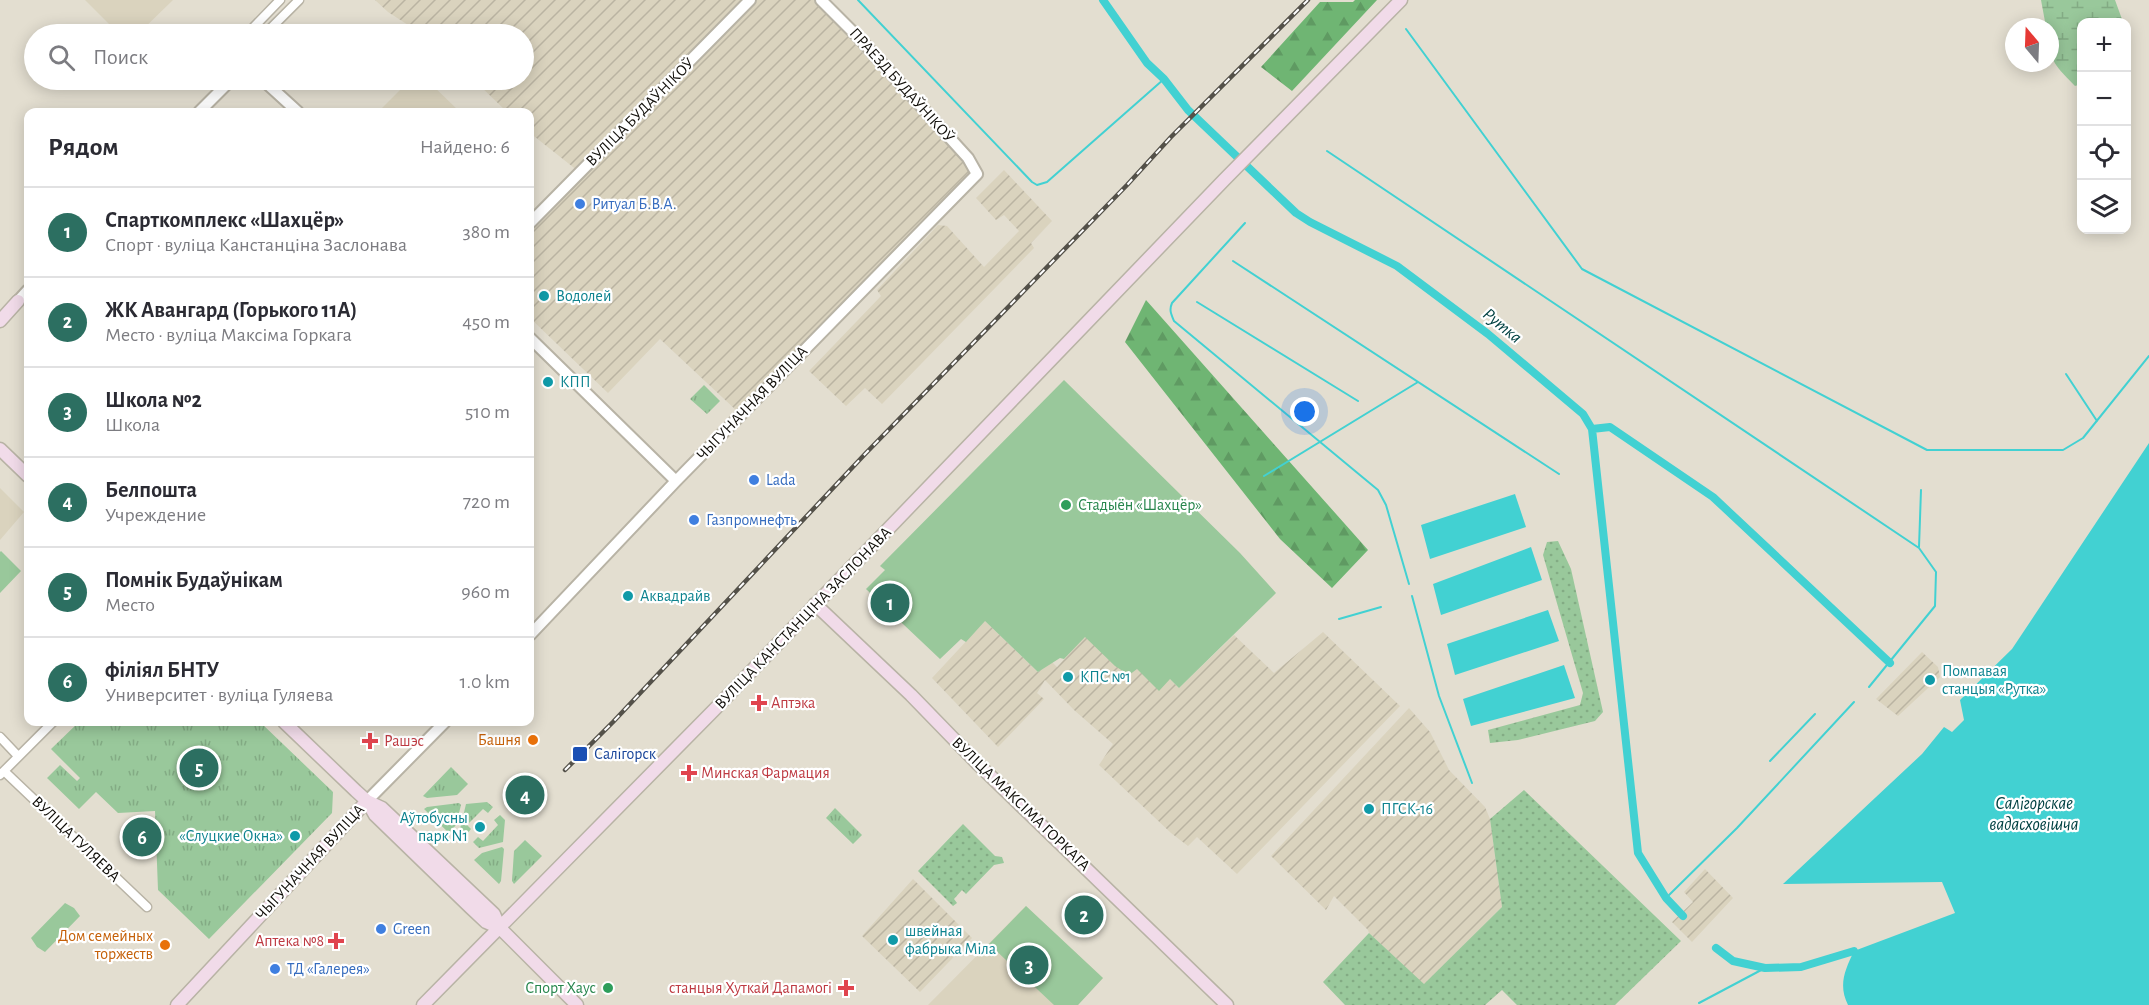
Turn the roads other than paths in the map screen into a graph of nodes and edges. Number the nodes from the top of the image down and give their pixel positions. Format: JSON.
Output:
{"nodes":[{"id":1,"x":280,"y":0,"type":"edge"},
{"id":2,"x":299,"y":0,"type":"edge"},
{"id":3,"x":750,"y":0,"type":"edge"},
{"id":4,"x":821,"y":0,"type":"edge"},
{"id":5,"x":1401,"y":0,"type":"edge"},
{"id":6,"x":257,"y":24,"type":"edge"},
{"id":7,"x":275,"y":24,"type":"edge"},
{"id":8,"x":221,"y":90,"type":"edge"},
{"id":9,"x":274,"y":90,"type":"edge"},
{"id":10,"x":203,"y":108,"type":"edge"},
{"id":11,"x":294,"y":108,"type":"edge"},
{"id":12,"x":977,"y":174,"type":"joint"},
{"id":13,"x":534,"y":220,"type":"edge"},
{"id":14,"x":24,"y":294,"type":"edge"},
{"id":15,"x":18,"y":301,"type":"junction"},
{"id":16,"x":0,"y":303,"type":"edge"},
{"id":17,"x":0,"y":321,"type":"edge"},
{"id":18,"x":534,"y":342,"type":"edge"},
{"id":19,"x":1,"y":449,"type":"edge"},
{"id":20,"x":24,"y":472,"type":"edge"},
{"id":21,"x":676,"y":481,"type":"junction"},
{"id":22,"x":815,"y":604,"type":"junction"},
{"id":23,"x":534,"y":631,"type":"edge"},
{"id":24,"x":49,"y":726,"type":"edge"},
{"id":25,"x":288,"y":726,"type":"edge"},
{"id":26,"x":441,"y":726,"type":"edge"},
{"id":27,"x":0,"y":737,"type":"edge"},
{"id":28,"x":18,"y":756,"type":"junction"},
{"id":29,"x":2,"y":773,"type":"edge"},
{"id":30,"x":367,"y":801,"type":"junction"},
{"id":31,"x":147,"y":908,"type":"dead end"},
{"id":32,"x":500,"y":928,"type":"junction"},
{"id":33,"x":177,"y":1005,"type":"edge"},
{"id":34,"x":423,"y":1005,"type":"edge"},
{"id":35,"x":577,"y":1005,"type":"edge"},
{"id":36,"x":1227,"y":1005,"type":"edge"}],
"edges":[{"from":1,"to":6,"type":"street"},
{"from":2,"to":7,"type":"street"},
{"from":3,"to":13,"type":"street","name":"ВУЛІЦА БУДАЎНІКОЎ"},
{"from":4,"to":12,"type":"street","name":"ПРАЕЗД БУДАЎНІКОЎ"},
{"from":5,"to":22,"type":"main road","name":"ВУЛІЦА КАНСТАНЦІНА ЗАСЛОНАВА"},
{"from":8,"to":10,"type":"street"},
{"from":9,"to":11,"type":"street"},
{"from":12,"to":21,"type":"street","name":"ЧЫГУНАЧНАЯ ВУЛІЦА"},
{"from":14,"to":15,"type":"street"},
{"from":15,"to":16,"type":"main road"},
{"from":15,"to":17,"type":"main road"},
{"from":18,"to":21,"type":"street"},
{"from":19,"to":20,"type":"main road"},
{"from":21,"to":23,"type":"street","name":"ЧЫГУНАЧНАЯ ВУЛІЦА"},
{"from":22,"to":32,"type":"main road","name":"ВУЛІЦА КАНСТАНЦІНА ЗАСЛОНАВА"},
{"from":22,"to":36,"type":"main road","name":"ВУЛІЦА МАКСІМА ГОРКАГА"},
{"from":24,"to":28,"type":"street"},
{"from":25,"to":30,"type":"main road"},
{"from":26,"to":30,"type":"street","name":"ЧЫГУНАЧНАЯ ВУЛІЦА"},
{"from":27,"to":28,"type":"street"},
{"from":28,"to":29,"type":"street"},
{"from":29,"to":31,"type":"street","name":"ВУЛІЦА ГУЛЯЕВА"},
{"from":30,"to":32,"type":"main road"},
{"from":30,"to":33,"type":"main road","name":"ЧЫГУНАЧНАЯ ВУЛІЦА"},
{"from":32,"to":34,"type":"main road","name":"ВУЛІЦА КАНСТАНЦІНА ЗАСЛОНАВА"},
{"from":32,"to":35,"type":"main road"}]}
